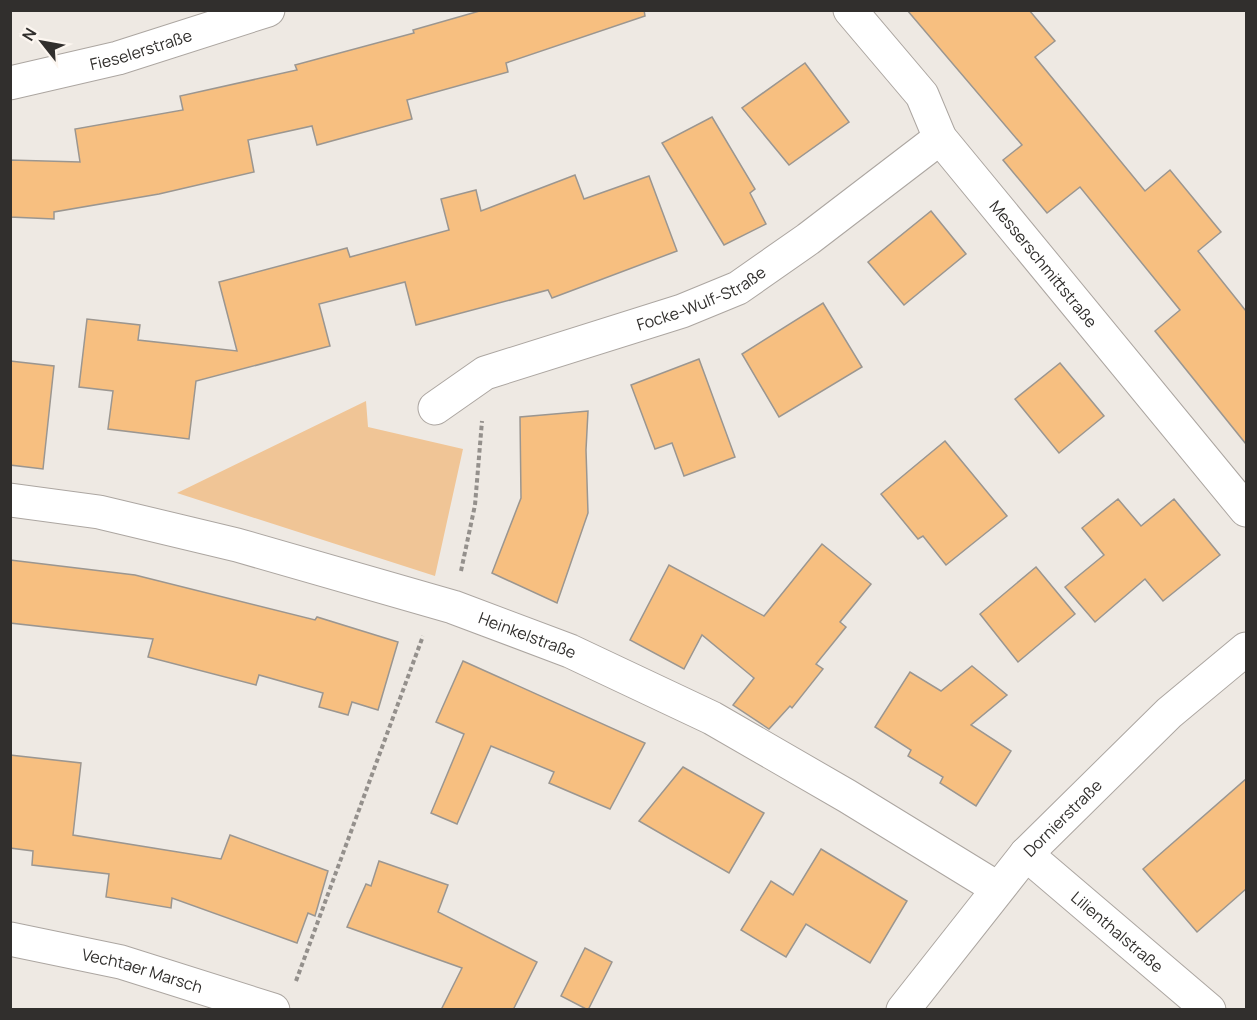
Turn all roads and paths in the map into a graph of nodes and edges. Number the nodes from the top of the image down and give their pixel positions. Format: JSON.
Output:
{"nodes":[{"id":1,"x":268,"y":10,"type":"edge"},
{"id":2,"x":850,"y":10,"type":"edge"},
{"id":3,"x":10,"y":83,"type":"edge"},
{"id":4,"x":940,"y":138,"type":"junction"},
{"id":5,"x":485,"y":373,"type":"junction"},
{"id":6,"x":435,"y":408,"type":"dead end"},
{"id":7,"x":10,"y":500,"type":"edge"},
{"id":8,"x":1246,"y":510,"type":"edge"},
{"id":9,"x":444,"y":605,"type":"junction"},
{"id":10,"x":1246,"y":649,"type":"edge"},
{"id":11,"x":1026,"y":854,"type":"junction"},
{"id":12,"x":997,"y":888,"type":"junction"},
{"id":13,"x":10,"y":939,"type":"edge"},
{"id":14,"x":283,"y":998,"type":"edge"},
{"id":15,"x":903,"y":1010,"type":"edge"},
{"id":16,"x":1209,"y":1010,"type":"edge"}],
"edges":[{"from":1,"to":3,"type":"street","name":"Fieselerstraße"},
{"from":2,"to":4,"type":"street","name":"Messerschmittstraße"},
{"from":4,"to":5,"type":"street","name":"Focke-Wulf-Straße"},
{"from":4,"to":8,"type":"street","name":"Messerschmittstraße"},
{"from":5,"to":6,"type":"street","name":"Focke-Wulf-Straße"},
{"from":5,"to":9,"type":"path"},
{"from":7,"to":9,"type":"street","name":"Heinkelstraße"},
{"from":9,"to":12,"type":"street","name":"Heinkelstraße"},
{"from":9,"to":14,"type":"path"},
{"from":10,"to":11,"type":"street","name":"Dornierstraße"},
{"from":11,"to":12,"type":"street","name":"Dornierstraße"},
{"from":11,"to":16,"type":"street","name":"Lilienthalstraße"},
{"from":12,"to":15,"type":"street","name":"Dornierstraße"},
{"from":13,"to":14,"type":"street","name":"Vechtaer Marsch"}]}
